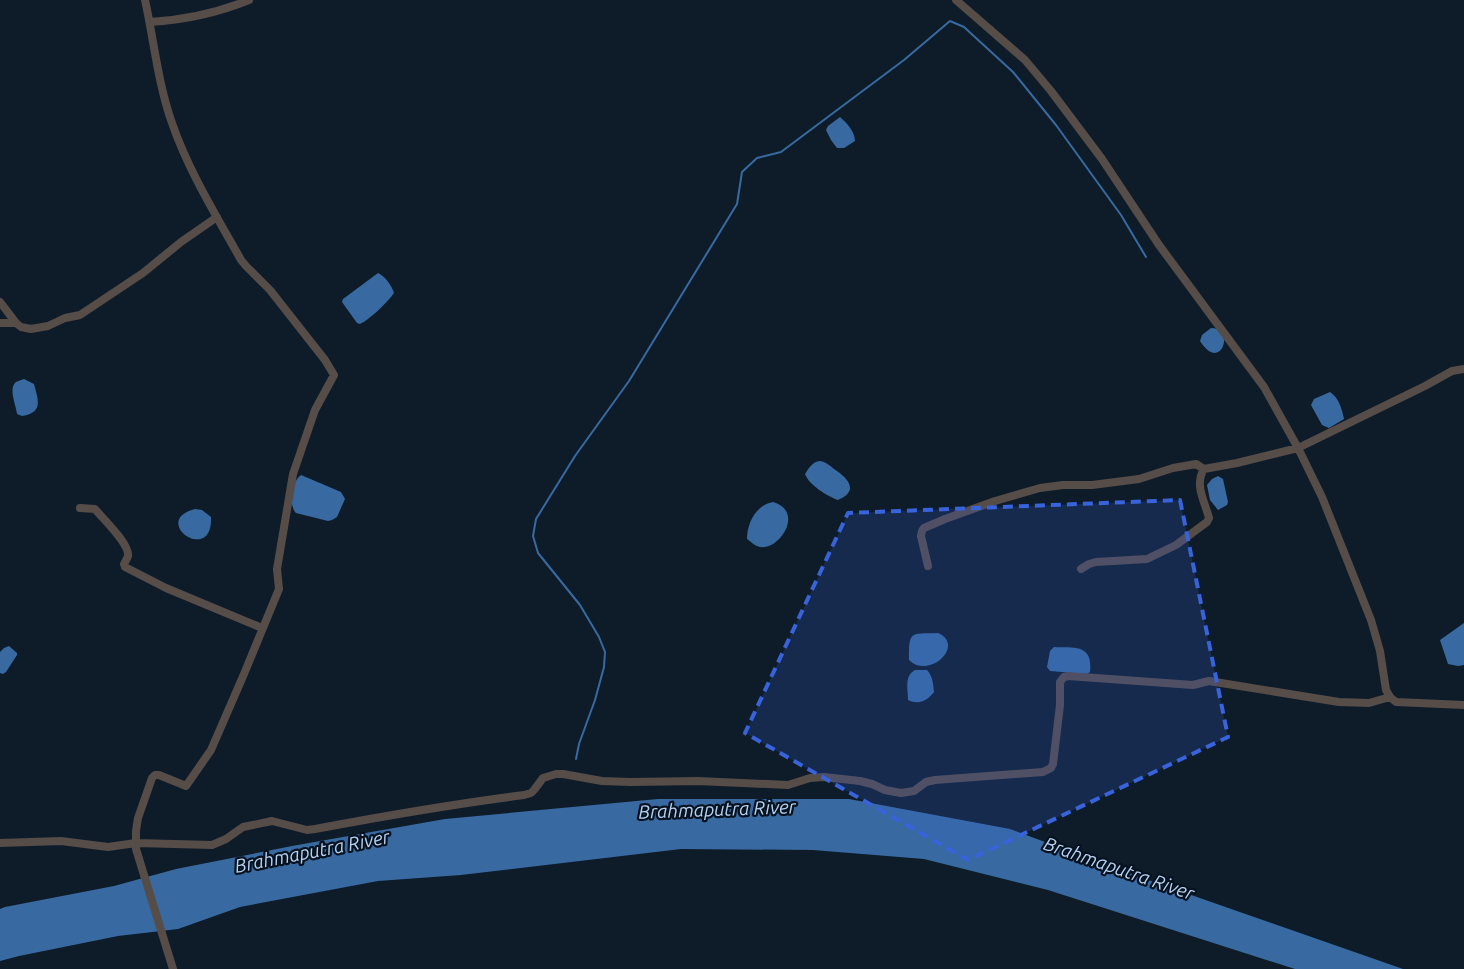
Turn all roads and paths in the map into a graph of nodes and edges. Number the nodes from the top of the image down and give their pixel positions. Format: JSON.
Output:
{"nodes":[{"id":1,"x":145,"y":0,"type":"edge"},
{"id":2,"x":249,"y":0,"type":"edge"},
{"id":3,"x":956,"y":0,"type":"edge"},
{"id":4,"x":150,"y":22,"type":"junction"},
{"id":5,"x":217,"y":218,"type":"junction"},
{"id":6,"x":0,"y":302,"type":"edge"},
{"id":7,"x":0,"y":323,"type":"edge"},
{"id":8,"x":16,"y":323,"type":"junction"},
{"id":9,"x":1464,"y":369,"type":"edge"},
{"id":10,"x":1298,"y":448,"type":"junction"},
{"id":11,"x":1204,"y":470,"type":"junction"},
{"id":12,"x":80,"y":508,"type":"dead end"},
{"id":13,"x":928,"y":566,"type":"dead end"},
{"id":14,"x":1081,"y":569,"type":"dead end"},
{"id":15,"x":262,"y":628,"type":"junction"},
{"id":16,"x":1390,"y":697,"type":"junction"},
{"id":17,"x":1464,"y":705,"type":"edge"},
{"id":18,"x":0,"y":843,"type":"edge"},
{"id":19,"x":136,"y":846,"type":"junction"},
{"id":20,"x":173,"y":969,"type":"edge"}],
"edges":[{"from":1,"to":4,"type":"street"},
{"from":2,"to":4,"type":"street"},
{"from":3,"to":10,"type":"street"},
{"from":4,"to":5,"type":"street"},
{"from":5,"to":8,"type":"street"},
{"from":5,"to":15,"type":"street"},
{"from":6,"to":8,"type":"street"},
{"from":7,"to":8,"type":"street"},
{"from":9,"to":10,"type":"street"},
{"from":10,"to":11,"type":"street"},
{"from":10,"to":16,"type":"street"},
{"from":11,"to":13,"type":"street"},
{"from":11,"to":14,"type":"street"},
{"from":12,"to":15,"type":"street"},
{"from":15,"to":19,"type":"street"},
{"from":16,"to":17,"type":"street"},
{"from":16,"to":19,"type":"street"},
{"from":18,"to":19,"type":"street"},
{"from":19,"to":20,"type":"street"}]}
